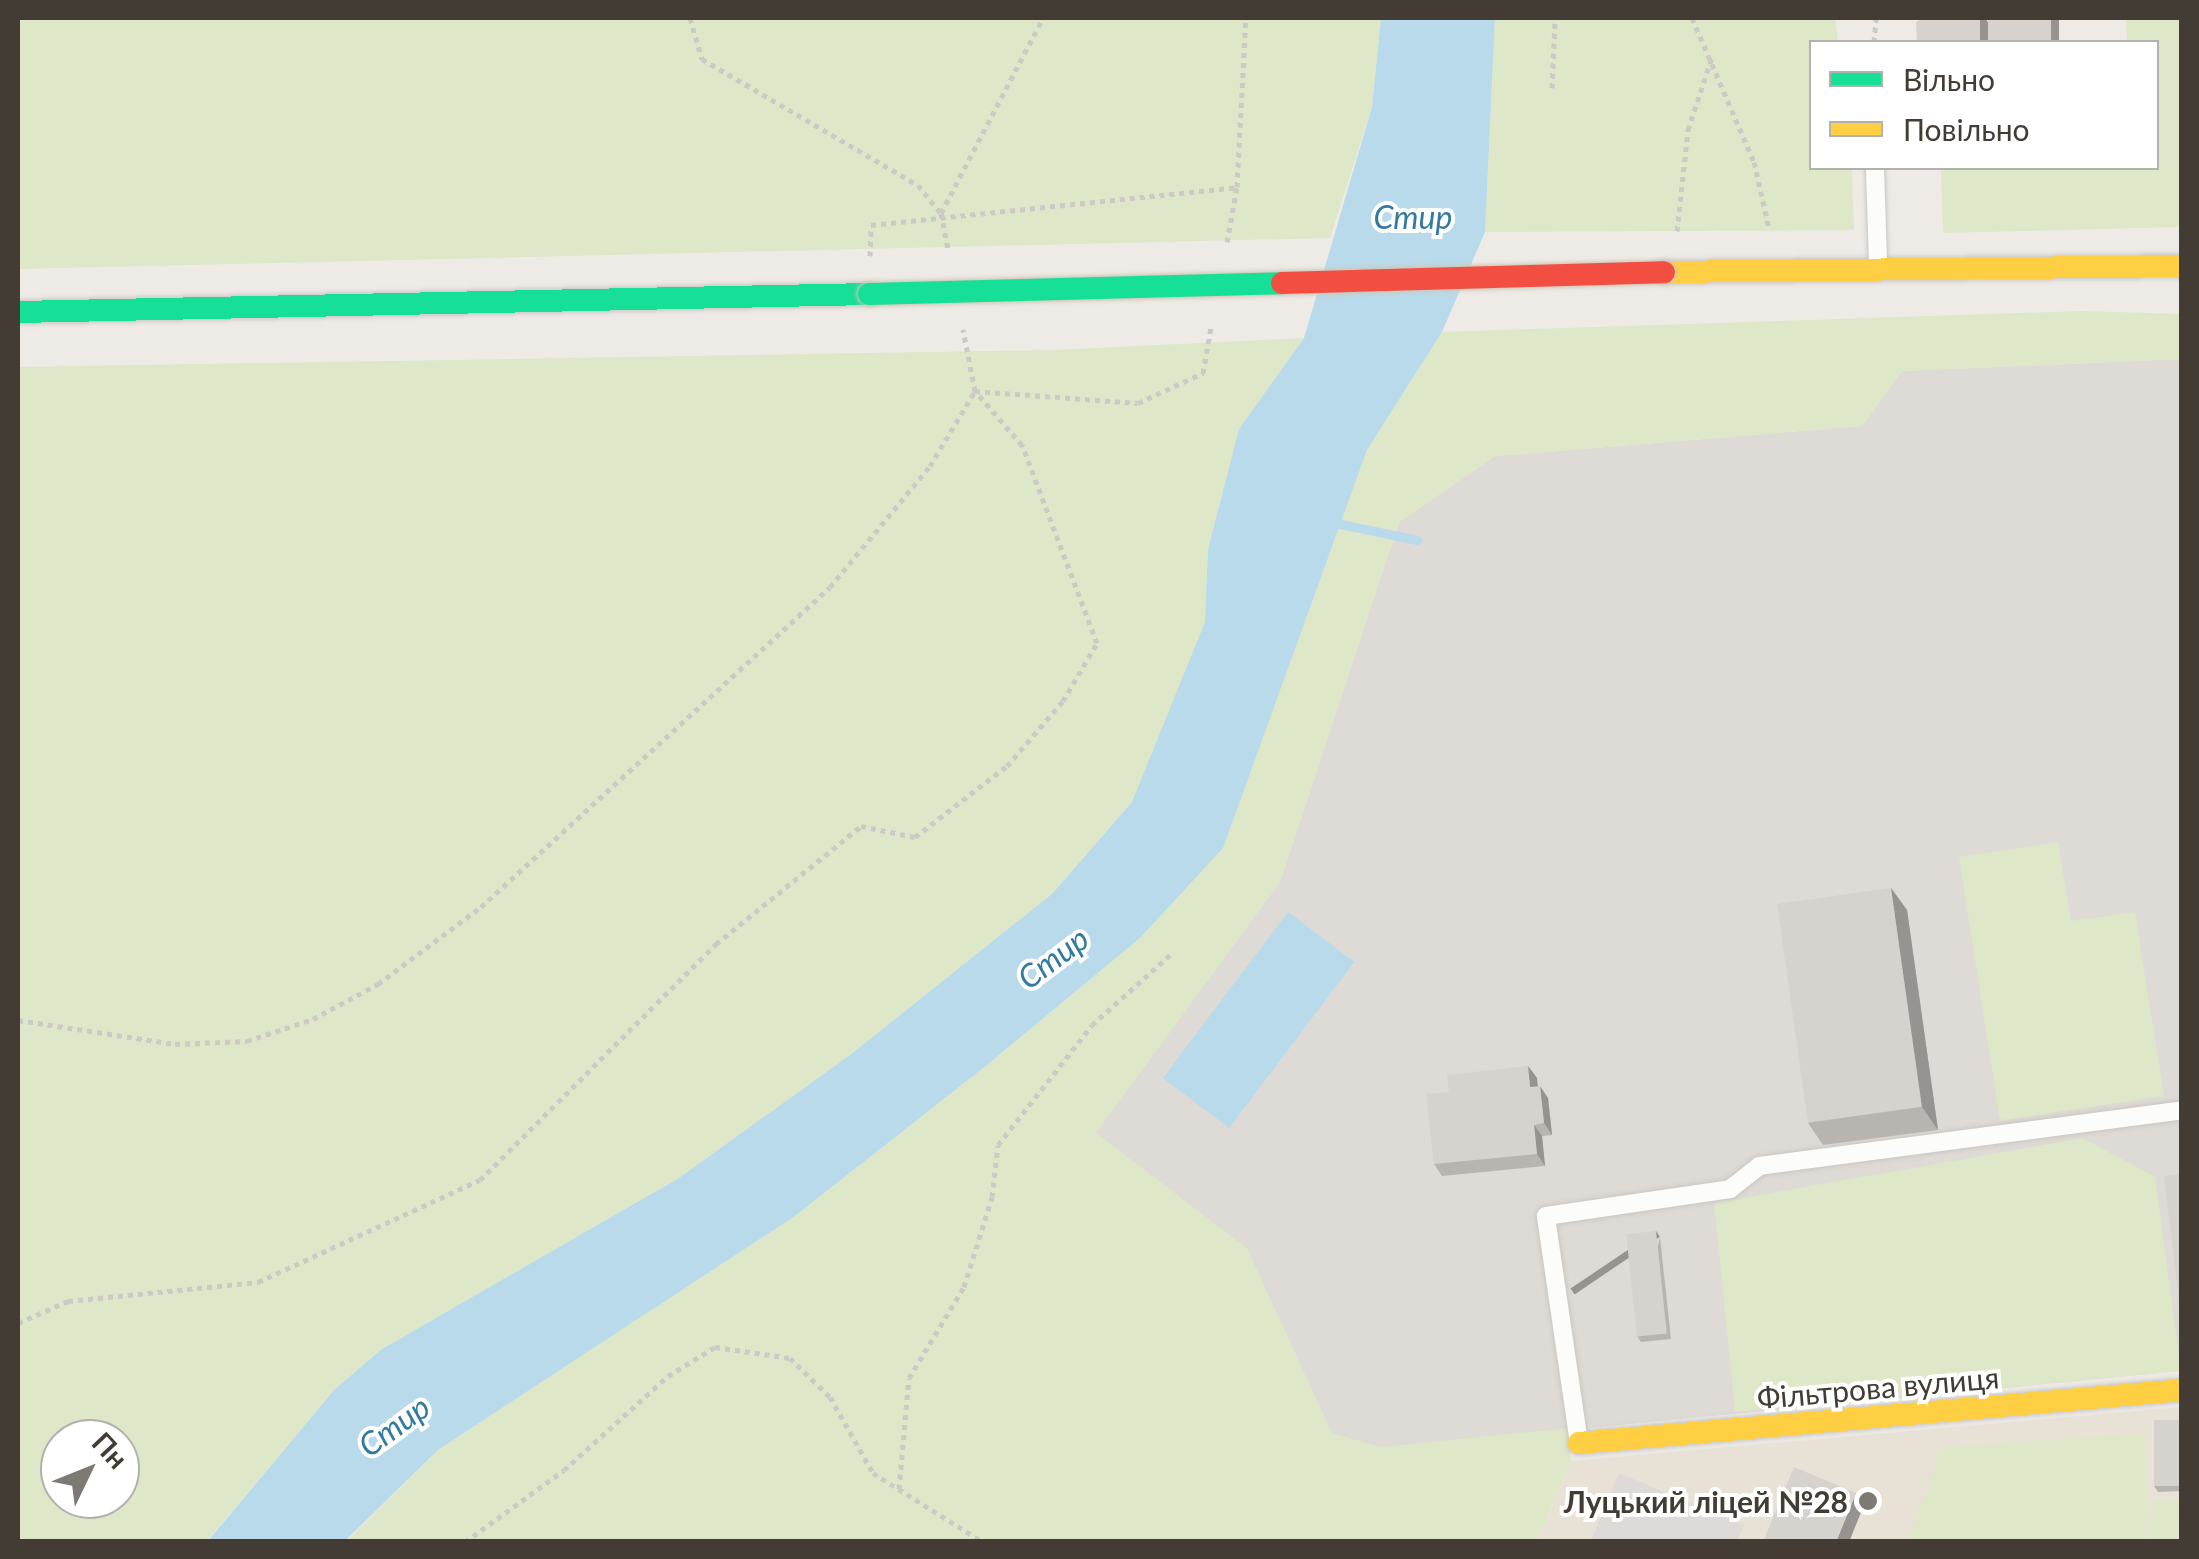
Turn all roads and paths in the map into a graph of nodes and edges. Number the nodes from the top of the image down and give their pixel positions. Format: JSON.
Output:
{"nodes":[{"id":1,"x":690,"y":18,"type":"edge"},
{"id":2,"x":1043,"y":18,"type":"edge"},
{"id":3,"x":1555,"y":18,"type":"edge"},
{"id":4,"x":1692,"y":18,"type":"edge"},
{"id":5,"x":1713,"y":55,"type":"junction"},
{"id":6,"x":1552,"y":88,"type":"dead end"},
{"id":7,"x":1875,"y":170,"type":"edge"},
{"id":8,"x":1237,"y":186,"type":"dead end"},
{"id":9,"x":941,"y":213,"type":"junction"},
{"id":10,"x":2182,"y":266,"type":"edge"},
{"id":11,"x":1778,"y":270,"type":"junction"},
{"id":12,"x":1878,"y":270,"type":"junction"},
{"id":13,"x":1664,"y":272,"type":"junction"},
{"id":14,"x":870,"y":294,"type":"junction"},
{"id":15,"x":18,"y":312,"type":"edge"},
{"id":16,"x":1170,"y":955,"type":"dead end"},
{"id":17,"x":18,"y":1020,"type":"edge"},
{"id":18,"x":2182,"y":1110,"type":"edge"},
{"id":19,"x":18,"y":1323,"type":"edge"},
{"id":20,"x":2182,"y":1390,"type":"edge"},
{"id":21,"x":1579,"y":1444,"type":"joint"},
{"id":22,"x":900,"y":1489,"type":"junction"},
{"id":23,"x":465,"y":1542,"type":"edge"},
{"id":24,"x":983,"y":1542,"type":"edge"}],
"edges":[{"from":1,"to":9,"type":"path"},
{"from":2,"to":9,"type":"path"},
{"from":3,"to":6,"type":"path"},
{"from":4,"to":5,"type":"path"},
{"from":5,"to":11,"type":"path"},
{"from":5,"to":13,"type":"path"},
{"from":7,"to":12,"type":"lane"},
{"from":8,"to":9,"type":"path"},
{"from":9,"to":14,"type":"path"},
{"from":10,"to":12,"type":"main road"},
{"from":11,"to":12,"type":"main road"},
{"from":11,"to":13,"type":"main road"},
{"from":13,"to":14,"type":"main road","bridge":true},
{"from":14,"to":15,"type":"main road"},
{"from":16,"to":22,"type":"path"},
{"from":17,"to":19,"type":"path"},
{"from":18,"to":21,"type":"lane"},
{"from":20,"to":21,"type":"main road","name":"Фільтрова вулиця"},
{"from":22,"to":23,"type":"path"},
{"from":22,"to":24,"type":"path"}]}
